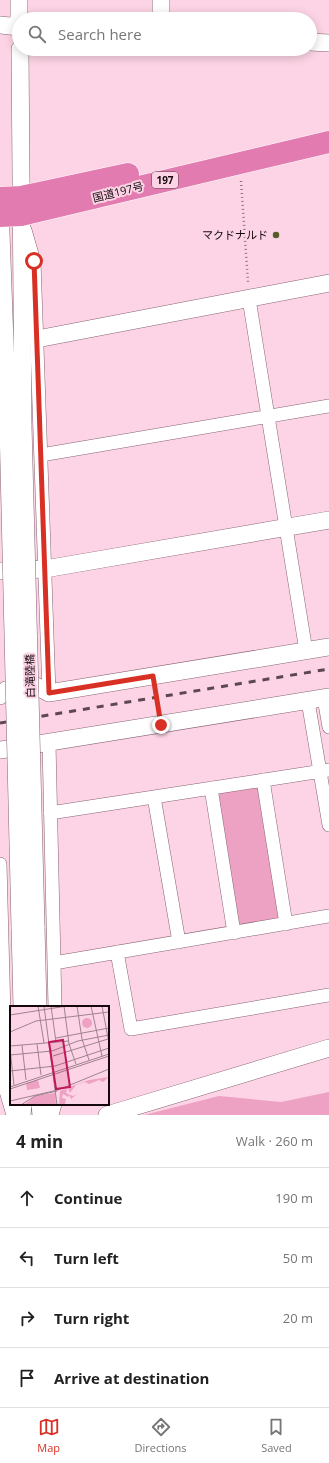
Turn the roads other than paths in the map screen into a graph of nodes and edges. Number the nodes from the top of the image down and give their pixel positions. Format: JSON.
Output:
{"nodes":[{"id":1,"x":19,"y":0,"type":"edge"},
{"id":2,"x":161,"y":0,"type":"edge"},
{"id":3,"x":19,"y":12,"type":"edge"},
{"id":4,"x":161,"y":12,"type":"edge"},
{"id":5,"x":0,"y":25,"type":"edge"},
{"id":6,"x":12,"y":26,"type":"edge"},
{"id":7,"x":317,"y":42,"type":"edge"},
{"id":8,"x":329,"y":43,"type":"edge"},
{"id":9,"x":19,"y":56,"type":"edge"},
{"id":10,"x":329,"y":126,"type":"edge"},
{"id":11,"x":329,"y":142,"type":"edge"},
{"id":12,"x":6,"y":208,"type":"edge"},
{"id":13,"x":329,"y":283,"type":"edge"},
{"id":14,"x":249,"y":299,"type":"junction"},
{"id":15,"x":37,"y":340,"type":"junction"},
{"id":16,"x":329,"y":406,"type":"edge"},
{"id":17,"x":268,"y":416,"type":"junction"},
{"id":18,"x":41,"y":455,"type":"junction"},
{"id":19,"x":329,"y":520,"type":"edge"},
{"id":20,"x":286,"y":528,"type":"junction"},
{"id":21,"x":45,"y":569,"type":"junction"},
{"id":22,"x":0,"y":571,"type":"edge"},
{"id":23,"x":329,"y":648,"type":"edge"},
{"id":24,"x":306,"y":651,"type":"junction"},
{"id":25,"x":49,"y":693,"type":"junction"},
{"id":26,"x":0,"y":696,"type":"edge"},
{"id":27,"x":320,"y":699,"type":"edge"},
{"id":28,"x":329,"y":727,"type":"edge"},
{"id":29,"x":49,"y":743,"type":"junction"},
{"id":30,"x":0,"y":750,"type":"edge"},
{"id":31,"x":324,"y":770,"type":"edge"},
{"id":32,"x":264,"y":780,"type":"junction"},
{"id":33,"x":211,"y":788,"type":"junction"},
{"id":34,"x":154,"y":797,"type":"junction"},
{"id":35,"x":50,"y":813,"type":"junction"},
{"id":36,"x":329,"y":825,"type":"edge"},
{"id":37,"x":0,"y":864,"type":"edge"},
{"id":38,"x":0,"y":900,"type":"edge"},
{"id":39,"x":329,"y":916,"type":"edge"},
{"id":40,"x":286,"y":924,"type":"junction"},
{"id":41,"x":28,"y":927,"type":"junction"},
{"id":42,"x":234,"y":932,"type":"junction"},
{"id":43,"x":179,"y":942,"type":"junction"},
{"id":44,"x":117,"y":952,"type":"junction"},
{"id":45,"x":54,"y":963,"type":"junction"},
{"id":46,"x":329,"y":995,"type":"edge"},
{"id":47,"x":22,"y":1006,"type":"edge"},
{"id":48,"x":38,"y":1006,"type":"edge"},
{"id":49,"x":55,"y":1006,"type":"edge"},
{"id":50,"x":329,"y":1048,"type":"edge"},
{"id":51,"x":10,"y":1105,"type":"edge"},
{"id":52,"x":10,"y":1105,"type":"edge"},
{"id":53,"x":23,"y":1105,"type":"edge"},
{"id":54,"x":40,"y":1105,"type":"edge"},
{"id":55,"x":55,"y":1105,"type":"edge"},
{"id":56,"x":13,"y":1115,"type":"edge"},
{"id":57,"x":22,"y":1115,"type":"edge"},
{"id":58,"x":41,"y":1115,"type":"edge"},
{"id":59,"x":52,"y":1115,"type":"edge"},
{"id":60,"x":107,"y":1115,"type":"edge"}],
"edges":[{"from":1,"to":3,"type":"street"},
{"from":2,"to":4,"type":"street"},
{"from":5,"to":6,"type":"street"},
{"from":7,"to":8,"type":"street"},
{"from":9,"to":12,"type":"street","name":"白滝陸橋"},
{"from":10,"to":12,"type":"highway","name":"国道197号","number":"197"},
{"from":11,"to":12,"type":"highway","name":"国道197号","number":"197"},
{"from":12,"to":15,"type":"street"},
{"from":12,"to":41,"type":"street","name":"白滝陸橋","bridge":true},
{"from":13,"to":14,"type":"street"},
{"from":14,"to":15,"type":"street"},
{"from":14,"to":17,"type":"street"},
{"from":15,"to":18,"type":"street"},
{"from":16,"to":17,"type":"street"},
{"from":17,"to":18,"type":"street"},
{"from":17,"to":20,"type":"street"},
{"from":18,"to":21,"type":"street"},
{"from":19,"to":20,"type":"street"},
{"from":20,"to":21,"type":"street"},
{"from":20,"to":24,"type":"street"},
{"from":21,"to":22,"type":"street"},
{"from":21,"to":25,"type":"street"},
{"from":23,"to":24,"type":"street"},
{"from":24,"to":25,"type":"street"},
{"from":25,"to":26,"type":"street"},
{"from":27,"to":28,"type":"street"},
{"from":27,"to":29,"type":"street"},
{"from":27,"to":31,"type":"street"},
{"from":29,"to":30,"type":"street"},
{"from":29,"to":35,"type":"street"},
{"from":31,"to":32,"type":"street"},
{"from":31,"to":36,"type":"street"},
{"from":32,"to":33,"type":"street"},
{"from":32,"to":40,"type":"street"},
{"from":33,"to":34,"type":"street"},
{"from":33,"to":42,"type":"street"},
{"from":34,"to":35,"type":"street"},
{"from":34,"to":43,"type":"street"},
{"from":35,"to":45,"type":"street"},
{"from":37,"to":38,"type":"street"},
{"from":38,"to":52,"type":"street"},
{"from":39,"to":40,"type":"street"},
{"from":40,"to":42,"type":"street"},
{"from":41,"to":47,"type":"street"},
{"from":41,"to":48,"type":"street"},
{"from":42,"to":43,"type":"street"},
{"from":43,"to":44,"type":"street"},
{"from":44,"to":45,"type":"street"},
{"from":44,"to":46,"type":"street"},
{"from":45,"to":49,"type":"street"},
{"from":50,"to":60,"type":"street"},
{"from":51,"to":56,"type":"street"},
{"from":53,"to":57,"type":"street"},
{"from":54,"to":58,"type":"street"},
{"from":55,"to":59,"type":"street"}]}
